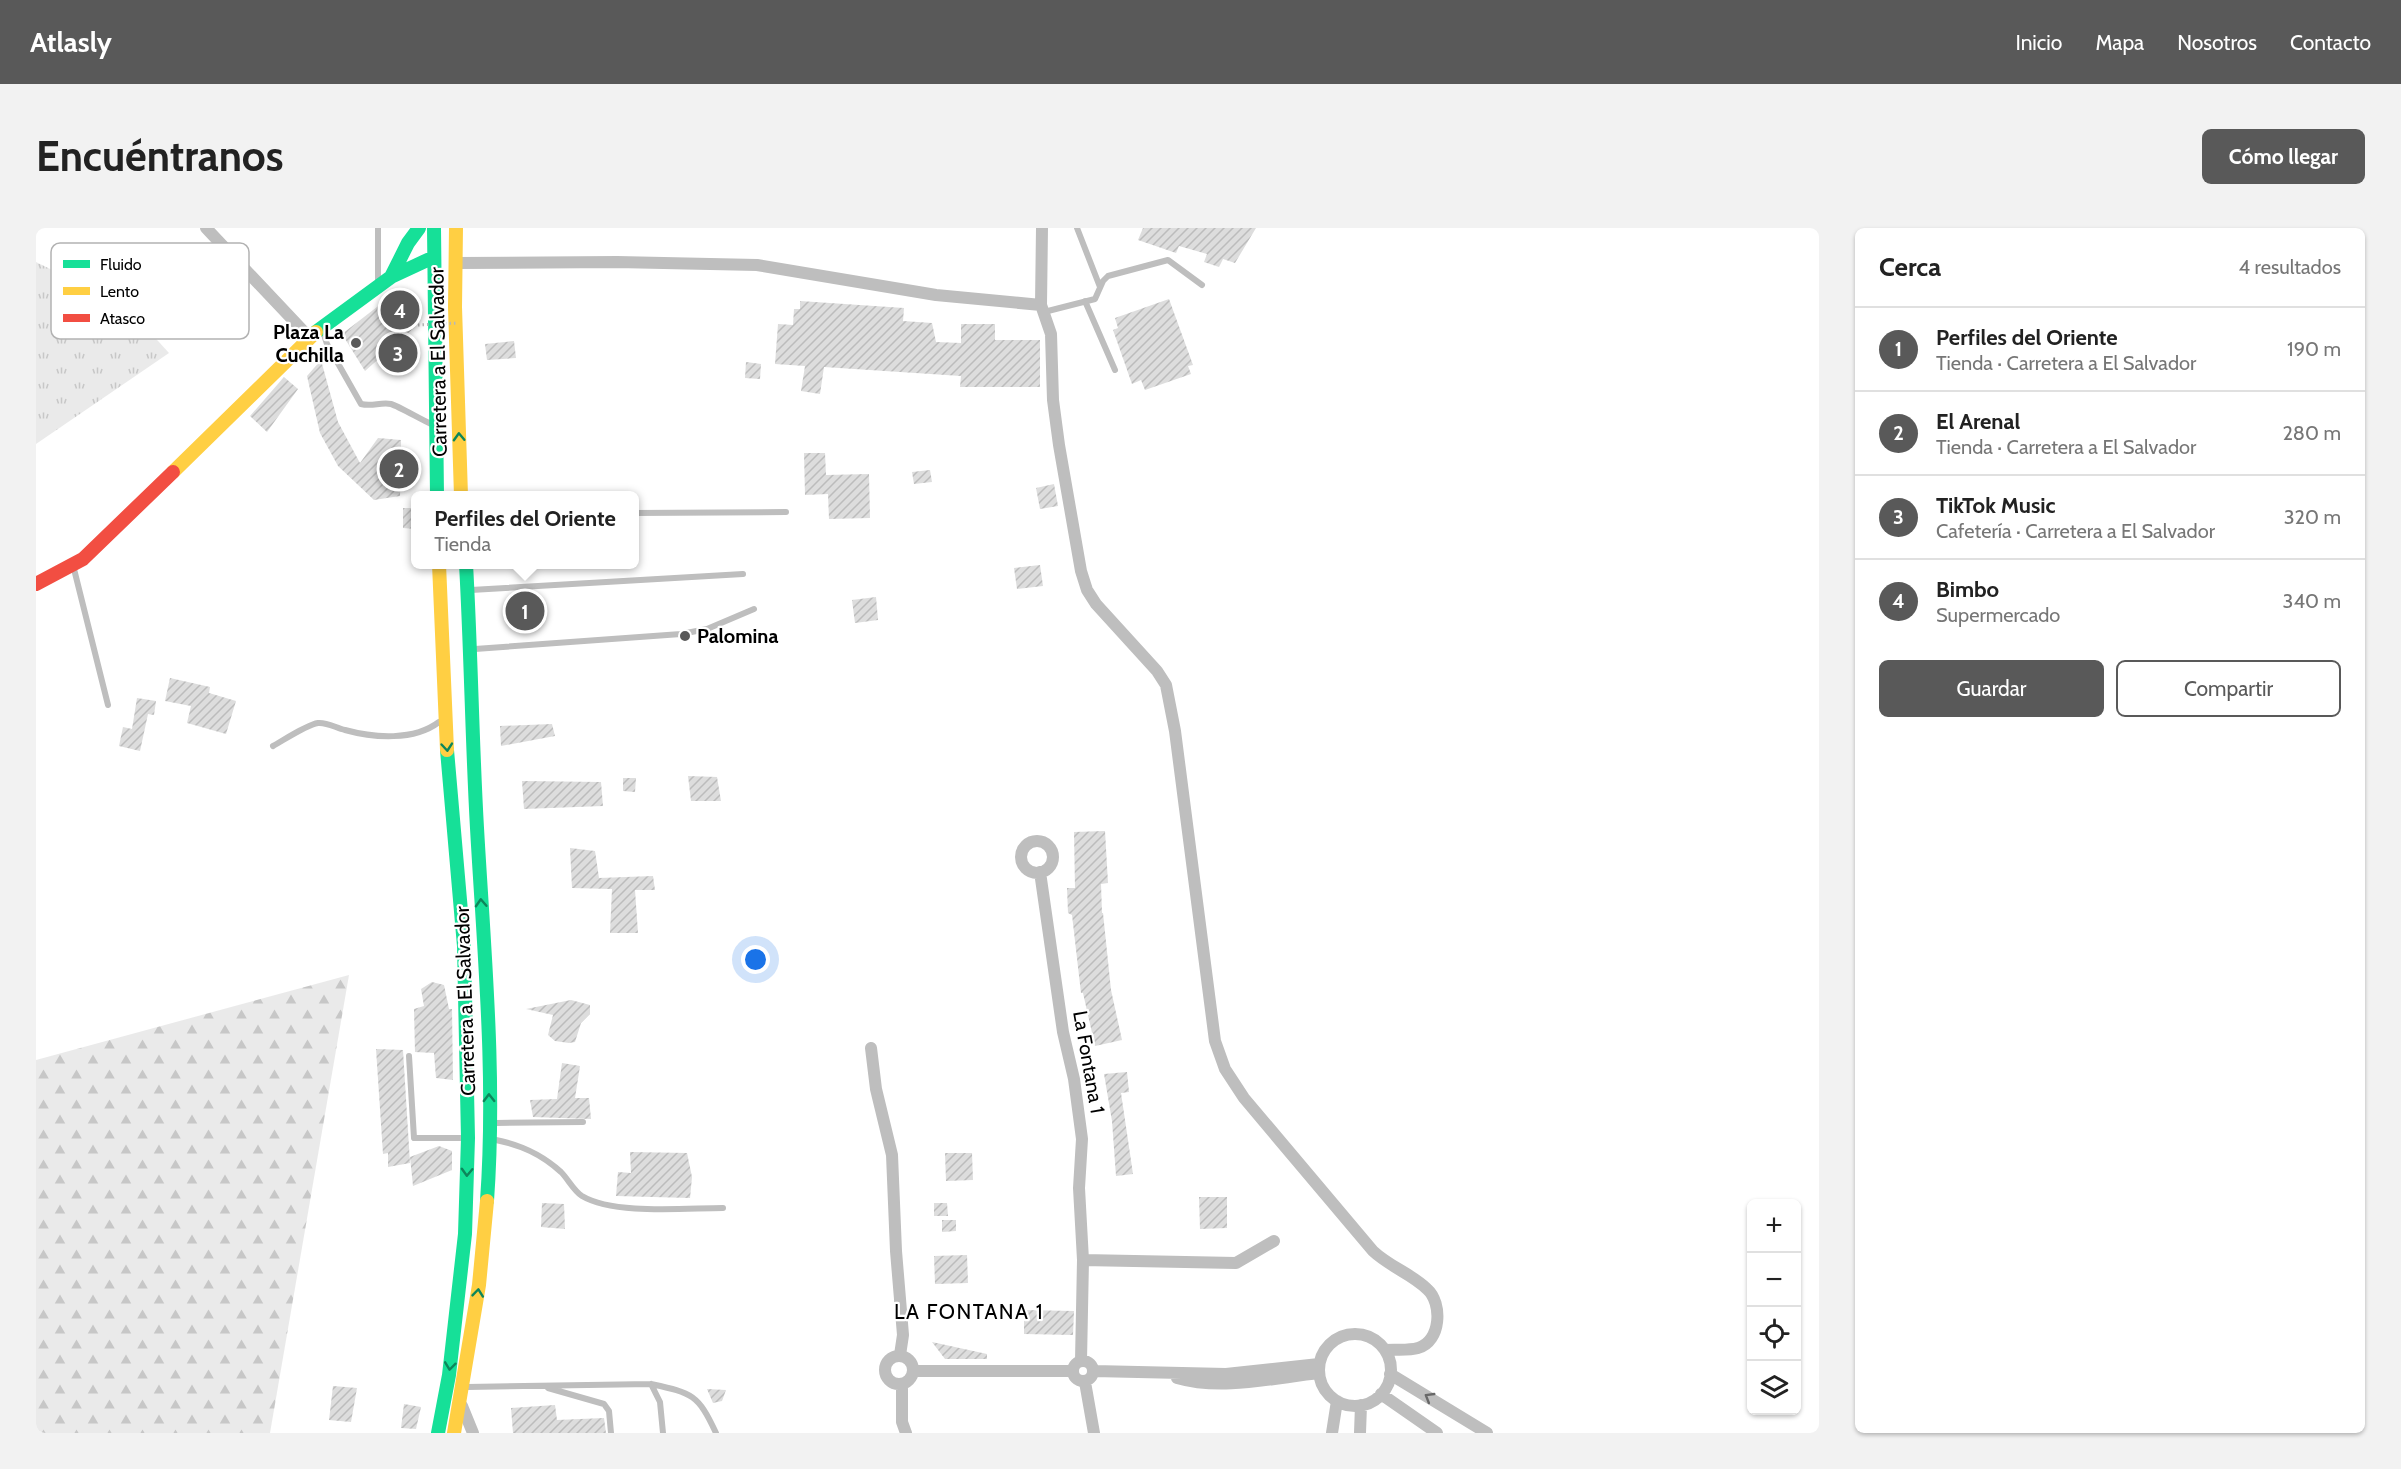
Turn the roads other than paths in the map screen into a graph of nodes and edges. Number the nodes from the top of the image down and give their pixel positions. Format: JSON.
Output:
{"nodes":[{"id":1,"x":206,"y":228,"type":"edge"},
{"id":2,"x":378,"y":228,"type":"edge"},
{"id":3,"x":419,"y":228,"type":"edge"},
{"id":4,"x":434,"y":228,"type":"edge"},
{"id":5,"x":456,"y":228,"type":"edge"},
{"id":6,"x":1042,"y":228,"type":"edge"},
{"id":7,"x":1077,"y":228,"type":"edge"},
{"id":8,"x":220,"y":243,"type":"edge"},
{"id":9,"x":434,"y":257,"type":"junction"},
{"id":10,"x":456,"y":263,"type":"junction"},
{"id":11,"x":249,"y":274,"type":"edge"},
{"id":12,"x":395,"y":275,"type":"junction"},
{"id":13,"x":433,"y":278,"type":"junction"},
{"id":14,"x":1202,"y":285,"type":"dead end"},
{"id":15,"x":378,"y":287,"type":"junction"},
{"id":16,"x":1100,"y":287,"type":"junction"},
{"id":17,"x":1085,"y":301,"type":"junction"},
{"id":18,"x":1042,"y":309,"type":"junction"},
{"id":19,"x":321,"y":328,"type":"junction"},
{"id":20,"x":309,"y":337,"type":"junction"},
{"id":21,"x":1115,"y":370,"type":"dead end"},
{"id":22,"x":435,"y":425,"type":"junction"},
{"id":23,"x":437,"y":491,"type":"edge"},
{"id":24,"x":461,"y":491,"type":"edge"},
{"id":25,"x":786,"y":512,"type":"dead end"},
{"id":26,"x":639,"y":513,"type":"edge"},
{"id":27,"x":73,"y":565,"type":"junction"},
{"id":28,"x":439,"y":569,"type":"edge"},
{"id":29,"x":466,"y":569,"type":"edge"},
{"id":30,"x":743,"y":574,"type":"dead end"},
{"id":31,"x":36,"y":584,"type":"edge"},
{"id":32,"x":440,"y":584,"type":"junction"},
{"id":33,"x":467,"y":590,"type":"junction"},
{"id":34,"x":754,"y":609,"type":"dead end"},
{"id":35,"x":471,"y":650,"type":"junction"},
{"id":36,"x":472,"y":690,"type":"junction"},
{"id":37,"x":108,"y":705,"type":"dead end"},
{"id":38,"x":444,"y":717,"type":"junction"},
{"id":39,"x":273,"y":746,"type":"dead end"},
{"id":40,"x":1040,"y":872,"type":"dead end"},
{"id":41,"x":871,"y":1048,"type":"dead end"},
{"id":42,"x":409,"y":1056,"type":"dead end"},
{"id":43,"x":583,"y":1122,"type":"dead end"},
{"id":44,"x":489,"y":1123,"type":"junction"},
{"id":45,"x":468,"y":1138,"type":"junction"},
{"id":46,"x":489,"y":1139,"type":"junction"},
{"id":47,"x":723,"y":1208,"type":"dead end"},
{"id":48,"x":1274,"y":1241,"type":"dead end"},
{"id":49,"x":1083,"y":1260,"type":"junction"},
{"id":50,"x":1385,"y":1350,"type":"junction"},
{"id":51,"x":900,"y":1355,"type":"junction"},
{"id":52,"x":1082,"y":1361,"type":"junction"},
{"id":53,"x":1319,"y":1369,"type":"junction"},
{"id":54,"x":914,"y":1371,"type":"junction"},
{"id":55,"x":1073,"y":1371,"type":"junction"},
{"id":56,"x":1094,"y":1371,"type":"junction"},
{"id":57,"x":1390,"y":1374,"type":"junction"},
{"id":58,"x":1085,"y":1382,"type":"junction"},
{"id":59,"x":651,"y":1384,"type":"junction"},
{"id":60,"x":902,"y":1384,"type":"junction"},
{"id":61,"x":542,"y":1386,"type":"junction"},
{"id":62,"x":462,"y":1394,"type":"junction"},
{"id":63,"x":1381,"y":1394,"type":"junction"},
{"id":64,"x":1337,"y":1401,"type":"junction"},
{"id":65,"x":1361,"y":1405,"type":"junction"},
{"id":66,"x":438,"y":1433,"type":"edge"},
{"id":67,"x":454,"y":1433,"type":"edge"},
{"id":68,"x":473,"y":1433,"type":"edge"},
{"id":69,"x":611,"y":1433,"type":"edge"},
{"id":70,"x":663,"y":1433,"type":"edge"},
{"id":71,"x":716,"y":1433,"type":"edge"},
{"id":72,"x":906,"y":1433,"type":"edge"},
{"id":73,"x":1094,"y":1433,"type":"edge"},
{"id":74,"x":1332,"y":1433,"type":"edge"},
{"id":75,"x":1360,"y":1433,"type":"edge"},
{"id":76,"x":1437,"y":1433,"type":"edge"},
{"id":77,"x":1487,"y":1433,"type":"edge"}],
"edges":[{"from":1,"to":8,"type":"street"},
{"from":2,"to":15,"type":"lane"},
{"from":3,"to":12,"type":"main road"},
{"from":4,"to":9,"type":"main road","name":"Carretera a El Salvador"},
{"from":5,"to":10,"type":"main road","name":"Carretera a El Salvador"},
{"from":6,"to":18,"type":"street"},
{"from":7,"to":16,"type":"lane"},
{"from":9,"to":12,"type":"main road"},
{"from":9,"to":13,"type":"main road","name":"Carretera a El Salvador"},
{"from":10,"to":18,"type":"street"},
{"from":24,"to":10,"type":"main road","name":"Carretera a El Salvador","one_way":true},
{"from":11,"to":20,"type":"street"},
{"from":12,"to":13,"type":"main road"},
{"from":12,"to":15,"type":"main road"},
{"from":13,"to":22,"type":"main road","name":"Carretera a El Salvador"},
{"from":14,"to":16,"type":"lane"},
{"from":15,"to":19,"type":"main road"},
{"from":16,"to":17,"type":"lane"},
{"from":17,"to":18,"type":"lane"},
{"from":17,"to":21,"type":"lane"},
{"from":18,"to":50,"type":"street"},
{"from":19,"to":20,"type":"main road"},
{"from":19,"to":22,"type":"lane"},
{"from":20,"to":27,"type":"main road"},
{"from":22,"to":23,"type":"main road","name":"Carretera a El Salvador"},
{"from":25,"to":26,"type":"lane"},
{"from":27,"to":31,"type":"main road"},
{"from":27,"to":37,"type":"lane"},
{"from":28,"to":32,"type":"main road","name":"Carretera a El Salvador"},
{"from":29,"to":33,"type":"main road","name":"Carretera a El Salvador"},
{"from":30,"to":33,"type":"lane"},
{"from":32,"to":36,"type":"main road"},
{"from":32,"to":38,"type":"main road","name":"Carretera a El Salvador"},
{"from":33,"to":35,"type":"main road","name":"Carretera a El Salvador"},
{"from":34,"to":35,"type":"lane"},
{"from":35,"to":36,"type":"main road","name":"Carretera a El Salvador"},
{"from":44,"to":36,"type":"main road","name":"Carretera a El Salvador","one_way":true},
{"from":38,"to":39,"type":"lane"},
{"from":38,"to":45,"type":"main road","name":"Carretera a El Salvador","one_way":true},
{"from":40,"to":49,"type":"street","name":"La Fontana 1"},
{"from":41,"to":51,"type":"street"},
{"from":42,"to":45,"type":"lane"},
{"from":43,"to":44,"type":"lane"},
{"from":44,"to":46,"type":"main road","name":"Carretera a El Salvador"},
{"from":45,"to":66,"type":"main road","name":"Carretera a El Salvador","one_way":true},
{"from":46,"to":47,"type":"lane"},
{"from":62,"to":46,"type":"main road","name":"Carretera a El Salvador","one_way":true},
{"from":48,"to":49,"type":"street"},
{"from":49,"to":52,"type":"street","name":"La Fontana 1"},
{"from":50,"to":53,"type":"street"},
{"from":50,"to":57,"type":"street"},
{"from":51,"to":54,"type":"street"},
{"from":51,"to":60,"type":"street"},
{"from":52,"to":55,"type":"street"},
{"from":52,"to":56,"type":"street"},
{"from":53,"to":56,"type":"street"},
{"from":53,"to":64,"type":"street"},
{"from":54,"to":55,"type":"street"},
{"from":54,"to":60,"type":"street"},
{"from":55,"to":58,"type":"street"},
{"from":56,"to":58,"type":"street"},
{"from":57,"to":63,"type":"street"},
{"from":77,"to":57,"type":"street","one_way":true},
{"from":58,"to":73,"type":"street"},
{"from":59,"to":61,"type":"lane"},
{"from":59,"to":70,"type":"lane"},
{"from":59,"to":71,"type":"lane"},
{"from":60,"to":72,"type":"street"},
{"from":61,"to":62,"type":"lane"},
{"from":61,"to":69,"type":"lane"},
{"from":62,"to":67,"type":"main road","name":"Carretera a El Salvador"},
{"from":62,"to":68,"type":"street"},
{"from":63,"to":65,"type":"street"},
{"from":63,"to":76,"type":"street"},
{"from":64,"to":65,"type":"street"},
{"from":64,"to":74,"type":"street"},
{"from":65,"to":75,"type":"street"}]}
